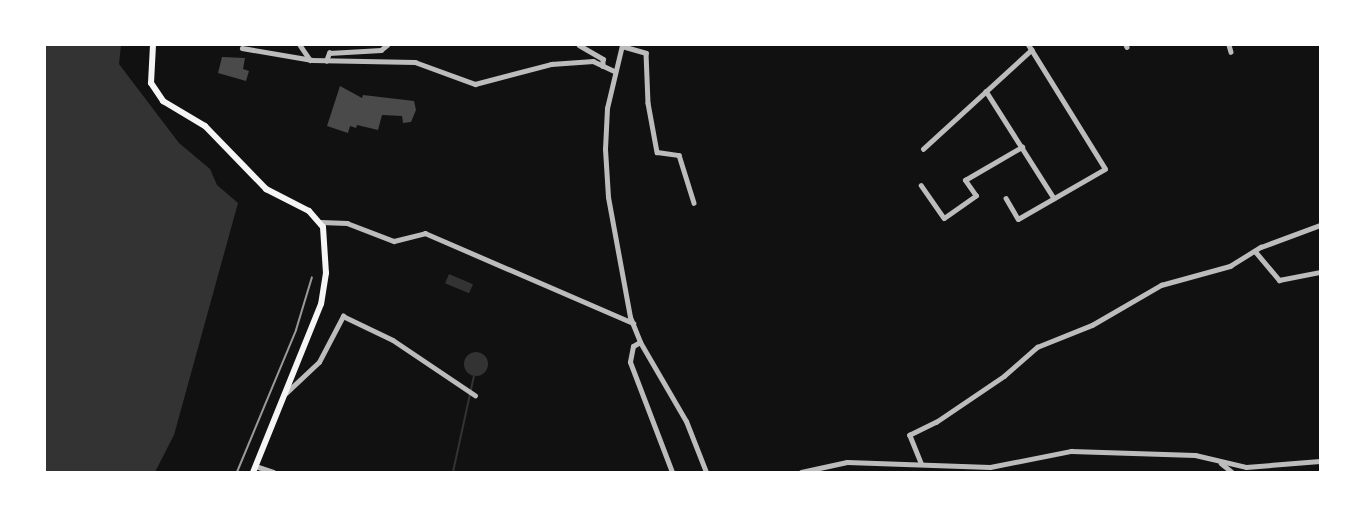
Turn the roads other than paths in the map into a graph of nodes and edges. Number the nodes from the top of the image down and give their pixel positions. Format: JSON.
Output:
{"nodes":[{"id":1,"x":153,"y":45,"type":"edge"},
{"id":2,"x":300,"y":45,"type":"edge"},
{"id":3,"x":387,"y":45,"type":"edge"},
{"id":4,"x":579,"y":45,"type":"edge"},
{"id":5,"x":1229,"y":45,"type":"edge"},
{"id":6,"x":622,"y":46,"type":"edge"},
{"id":7,"x":242,"y":48,"type":"dead end"},
{"id":8,"x":1030,"y":48,"type":"edge"},
{"id":9,"x":1231,"y":52,"type":"dead end"},
{"id":10,"x":310,"y":60,"type":"junction"},
{"id":11,"x":326,"y":60,"type":"junction"},
{"id":12,"x":603,"y":66,"type":"junction"},
{"id":13,"x":614,"y":70,"type":"junction"},
{"id":14,"x":986,"y":91,"type":"junction"},
{"id":15,"x":1022,"y":147,"type":"junction"},
{"id":16,"x":923,"y":149,"type":"dead end"},
{"id":17,"x":921,"y":185,"type":"dead end"},
{"id":18,"x":1006,"y":198,"type":"dead end"},
{"id":19,"x":1054,"y":198,"type":"junction"},
{"id":20,"x":694,"y":203,"type":"dead end"},
{"id":21,"x":321,"y":222,"type":"junction"},
{"id":22,"x":1320,"y":225,"type":"edge"},
{"id":23,"x":1255,"y":251,"type":"junction"},
{"id":24,"x":1320,"y":272,"type":"edge"},
{"id":25,"x":633,"y":323,"type":"junction"},
{"id":26,"x":640,"y":342,"type":"junction"},
{"id":27,"x":295,"y":366,"type":"junction"},
{"id":28,"x":305,"y":376,"type":"junction"},
{"id":29,"x":472,"y":393,"type":"dead end"},
{"id":30,"x":282,"y":397,"type":"junction"},
{"id":31,"x":1320,"y":461,"type":"edge"},
{"id":32,"x":1221,"y":463,"type":"junction"},
{"id":33,"x":921,"y":464,"type":"junction"},
{"id":34,"x":254,"y":469,"type":"edge"},
{"id":35,"x":273,"y":472,"type":"edge"},
{"id":36,"x":672,"y":472,"type":"edge"},
{"id":37,"x":706,"y":472,"type":"edge"},
{"id":38,"x":801,"y":472,"type":"edge"},
{"id":39,"x":1232,"y":472,"type":"edge"}],
"edges":[{"from":1,"to":21,"type":"main road"},
{"from":2,"to":10,"type":"street"},
{"from":3,"to":11,"type":"street"},
{"from":4,"to":12,"type":"street"},
{"from":5,"to":9,"type":"street"},
{"from":6,"to":13,"type":"street"},
{"from":6,"to":20,"type":"street"},
{"from":7,"to":10,"type":"street"},
{"from":8,"to":14,"type":"street"},
{"from":8,"to":19,"type":"street"},
{"from":10,"to":11,"type":"street"},
{"from":11,"to":12,"type":"street"},
{"from":12,"to":13,"type":"street"},
{"from":13,"to":25,"type":"street"},
{"from":14,"to":15,"type":"street"},
{"from":14,"to":16,"type":"street"},
{"from":15,"to":17,"type":"street"},
{"from":15,"to":19,"type":"street"},
{"from":18,"to":19,"type":"street"},
{"from":21,"to":25,"type":"street"},
{"from":21,"to":27,"type":"main road"},
{"from":22,"to":23,"type":"street"},
{"from":23,"to":24,"type":"street"},
{"from":23,"to":33,"type":"street"},
{"from":25,"to":26,"type":"street"},
{"from":26,"to":36,"type":"street"},
{"from":26,"to":37,"type":"street"},
{"from":27,"to":28,"type":"street"},
{"from":27,"to":30,"type":"main road"},
{"from":28,"to":29,"type":"street"},
{"from":28,"to":30,"type":"street"},
{"from":30,"to":34,"type":"main road"},
{"from":31,"to":32,"type":"street"},
{"from":32,"to":33,"type":"street"},
{"from":32,"to":39,"type":"street"},
{"from":33,"to":38,"type":"street"},
{"from":34,"to":35,"type":"street"}]}
